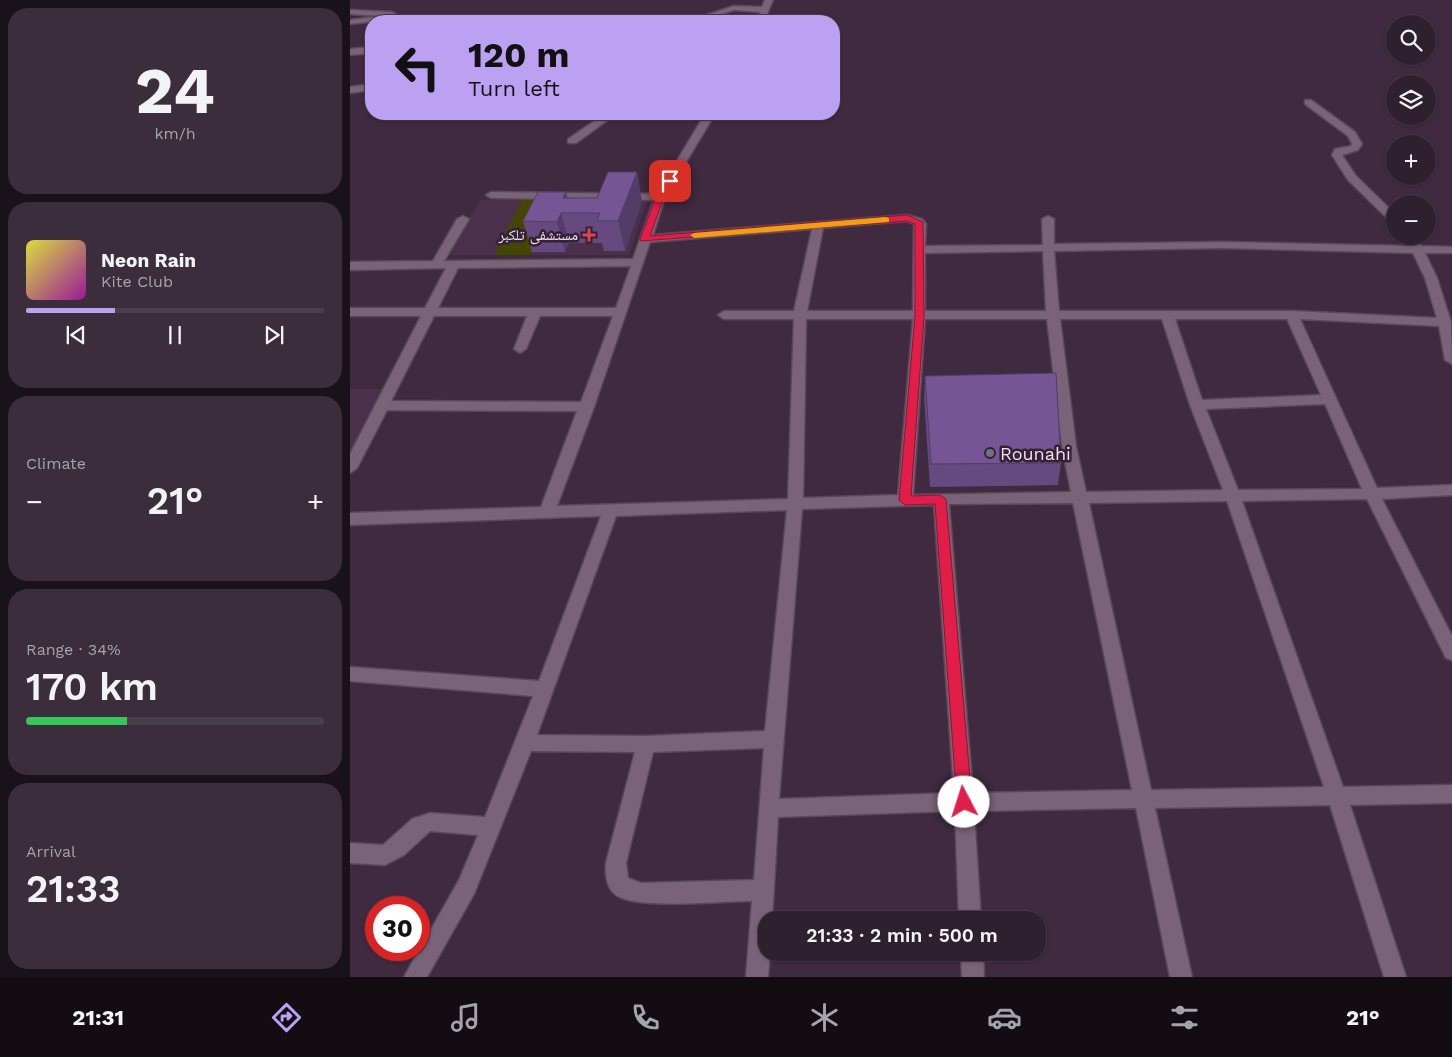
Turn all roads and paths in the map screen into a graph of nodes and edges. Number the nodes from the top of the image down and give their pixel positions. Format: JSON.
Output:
{"nodes":[{"id":1,"x":769,"y":0,"type":"edge"},
{"id":2,"x":764,"y":10,"type":"junction"},
{"id":3,"x":350,"y":12,"type":"edge"},
{"id":4,"x":390,"y":15,"type":"edge"},
{"id":5,"x":711,"y":15,"type":"edge"},
{"id":6,"x":762,"y":15,"type":"edge"},
{"id":7,"x":365,"y":20,"type":"edge"},
{"id":8,"x":350,"y":22,"type":"edge"},
{"id":9,"x":365,"y":51,"type":"edge"},
{"id":10,"x":350,"y":52,"type":"edge"},
{"id":11,"x":365,"y":88,"type":"edge"},
{"id":12,"x":350,"y":90,"type":"edge"},
{"id":13,"x":1308,"y":102,"type":"dead end"},
{"id":14,"x":602,"y":120,"type":"edge"},
{"id":15,"x":706,"y":120,"type":"edge"},
{"id":16,"x":572,"y":141,"type":"dead end"},
{"id":17,"x":491,"y":195,"type":"dead end"},
{"id":18,"x":660,"y":197,"type":"junction"},
{"id":19,"x":1386,"y":209,"type":"edge"},
{"id":20,"x":463,"y":219,"type":"dead end"},
{"id":21,"x":1048,"y":219,"type":"dead end"},
{"id":22,"x":818,"y":226,"type":"junction"},
{"id":23,"x":644,"y":239,"type":"junction"},
{"id":24,"x":1416,"y":245,"type":"edge"},
{"id":25,"x":1048,"y":247,"type":"junction"},
{"id":26,"x":920,"y":250,"type":"junction"},
{"id":27,"x":1420,"y":250,"type":"junction"},
{"id":28,"x":1452,"y":250,"type":"edge"},
{"id":29,"x":638,"y":262,"type":"junction"},
{"id":30,"x":437,"y":264,"type":"junction"},
{"id":31,"x":454,"y":264,"type":"junction"},
{"id":32,"x":350,"y":266,"type":"edge"},
{"id":33,"x":350,"y":312,"type":"edge"},
{"id":34,"x":535,"y":312,"type":"junction"},
{"id":35,"x":621,"y":312,"type":"junction"},
{"id":36,"x":429,"y":313,"type":"junction"},
{"id":37,"x":800,"y":314,"type":"junction"},
{"id":38,"x":1054,"y":314,"type":"junction"},
{"id":39,"x":1167,"y":314,"type":"junction"},
{"id":40,"x":724,"y":315,"type":"dead end"},
{"id":41,"x":1292,"y":315,"type":"junction"},
{"id":42,"x":919,"y":316,"type":"junction"},
{"id":43,"x":1444,"y":322,"type":"junction"},
{"id":44,"x":1450,"y":340,"type":"edge"},
{"id":45,"x":520,"y":349,"type":"dead end"},
{"id":46,"x":1452,"y":360,"type":"edge"},
{"id":47,"x":1329,"y":399,"type":"junction"},
{"id":48,"x":382,"y":405,"type":"junction"},
{"id":49,"x":1197,"y":405,"type":"junction"},
{"id":50,"x":587,"y":407,"type":"junction"},
{"id":51,"x":350,"y":468,"type":"edge"},
{"id":52,"x":1452,"y":490,"type":"edge"},
{"id":53,"x":1372,"y":494,"type":"junction"},
{"id":54,"x":1233,"y":496,"type":"junction"},
{"id":55,"x":1078,"y":498,"type":"junction"},
{"id":56,"x":940,"y":499,"type":"junction"},
{"id":57,"x":905,"y":500,"type":"junction"},
{"id":58,"x":795,"y":504,"type":"junction"},
{"id":59,"x":547,"y":512,"type":"junction"},
{"id":60,"x":610,"y":512,"type":"junction"},
{"id":61,"x":350,"y":519,"type":"edge"},
{"id":62,"x":1452,"y":653,"type":"edge"},
{"id":63,"x":350,"y":674,"type":"edge"},
{"id":64,"x":543,"y":689,"type":"junction"},
{"id":65,"x":774,"y":739,"type":"junction"},
{"id":66,"x":525,"y":744,"type":"junction"},
{"id":67,"x":646,"y":744,"type":"junction"},
{"id":68,"x":1452,"y":794,"type":"edge"},
{"id":69,"x":1337,"y":796,"type":"junction"},
{"id":70,"x":1143,"y":799,"type":"junction"},
{"id":71,"x":964,"y":802,"type":"junction"},
{"id":72,"x":770,"y":808,"type":"junction"},
{"id":73,"x":490,"y":827,"type":"junction"},
{"id":74,"x":350,"y":853,"type":"edge"},
{"id":75,"x":763,"y":890,"type":"junction"},
{"id":76,"x":970,"y":911,"type":"edge"},
{"id":77,"x":972,"y":961,"type":"edge"},
{"id":78,"x":415,"y":977,"type":"edge"},
{"id":79,"x":757,"y":977,"type":"edge"},
{"id":80,"x":973,"y":977,"type":"edge"},
{"id":81,"x":1181,"y":977,"type":"edge"},
{"id":82,"x":1395,"y":977,"type":"edge"}],
"edges":[{"from":1,"to":2,"type":"street"},
{"from":2,"to":5,"type":"street"},
{"from":2,"to":6,"type":"street"},
{"from":3,"to":4,"type":"street"},
{"from":7,"to":8,"type":"street"},
{"from":9,"to":10,"type":"street"},
{"from":11,"to":12,"type":"street"},
{"from":13,"to":19,"type":"street"},
{"from":14,"to":16,"type":"street"},
{"from":15,"to":18,"type":"street"},
{"from":17,"to":18,"type":"street"},
{"from":18,"to":23,"type":"street"},
{"from":20,"to":30,"type":"street"},
{"from":21,"to":25,"type":"street"},
{"from":22,"to":23,"type":"street"},
{"from":22,"to":26,"type":"street"},
{"from":22,"to":37,"type":"street"},
{"from":23,"to":29,"type":"street"},
{"from":24,"to":27,"type":"street"},
{"from":25,"to":26,"type":"street"},
{"from":25,"to":27,"type":"street"},
{"from":25,"to":38,"type":"street"},
{"from":26,"to":42,"type":"street"},
{"from":27,"to":28,"type":"street"},
{"from":27,"to":43,"type":"street"},
{"from":29,"to":31,"type":"street"},
{"from":29,"to":35,"type":"street"},
{"from":30,"to":31,"type":"street"},
{"from":30,"to":32,"type":"street"},
{"from":31,"to":36,"type":"street"},
{"from":33,"to":36,"type":"street"},
{"from":34,"to":35,"type":"street"},
{"from":34,"to":36,"type":"street"},
{"from":34,"to":45,"type":"street"},
{"from":35,"to":50,"type":"street"},
{"from":36,"to":48,"type":"street"},
{"from":37,"to":40,"type":"street"},
{"from":37,"to":42,"type":"street"},
{"from":37,"to":58,"type":"street"},
{"from":38,"to":39,"type":"street"},
{"from":38,"to":42,"type":"street"},
{"from":38,"to":55,"type":"street"},
{"from":39,"to":41,"type":"street"},
{"from":39,"to":49,"type":"street"},
{"from":41,"to":43,"type":"street"},
{"from":41,"to":47,"type":"street"},
{"from":42,"to":57,"type":"street"},
{"from":43,"to":44,"type":"street"},
{"from":44,"to":46,"type":"street"},
{"from":47,"to":49,"type":"street"},
{"from":47,"to":53,"type":"street"},
{"from":48,"to":50,"type":"street"},
{"from":48,"to":51,"type":"street"},
{"from":49,"to":54,"type":"street"},
{"from":50,"to":59,"type":"street"},
{"from":52,"to":53,"type":"street"},
{"from":53,"to":54,"type":"street"},
{"from":53,"to":62,"type":"street"},
{"from":54,"to":55,"type":"street"},
{"from":54,"to":69,"type":"street"},
{"from":55,"to":56,"type":"street"},
{"from":55,"to":70,"type":"street"},
{"from":56,"to":57,"type":"street"},
{"from":56,"to":71,"type":"street"},
{"from":57,"to":58,"type":"street"},
{"from":58,"to":60,"type":"street"},
{"from":58,"to":65,"type":"street"},
{"from":59,"to":60,"type":"street"},
{"from":59,"to":61,"type":"street"},
{"from":60,"to":64,"type":"street"},
{"from":63,"to":64,"type":"street"},
{"from":64,"to":66,"type":"street"},
{"from":65,"to":67,"type":"street"},
{"from":65,"to":72,"type":"street"},
{"from":66,"to":67,"type":"street"},
{"from":66,"to":73,"type":"street"},
{"from":67,"to":75,"type":"street"},
{"from":68,"to":69,"type":"street"},
{"from":69,"to":70,"type":"street"},
{"from":69,"to":82,"type":"street"},
{"from":70,"to":71,"type":"street"},
{"from":70,"to":81,"type":"street"},
{"from":71,"to":72,"type":"street"},
{"from":71,"to":76,"type":"street"},
{"from":72,"to":75,"type":"street"},
{"from":73,"to":74,"type":"street"},
{"from":73,"to":78,"type":"street"},
{"from":75,"to":79,"type":"street"},
{"from":77,"to":80,"type":"street"}]}
